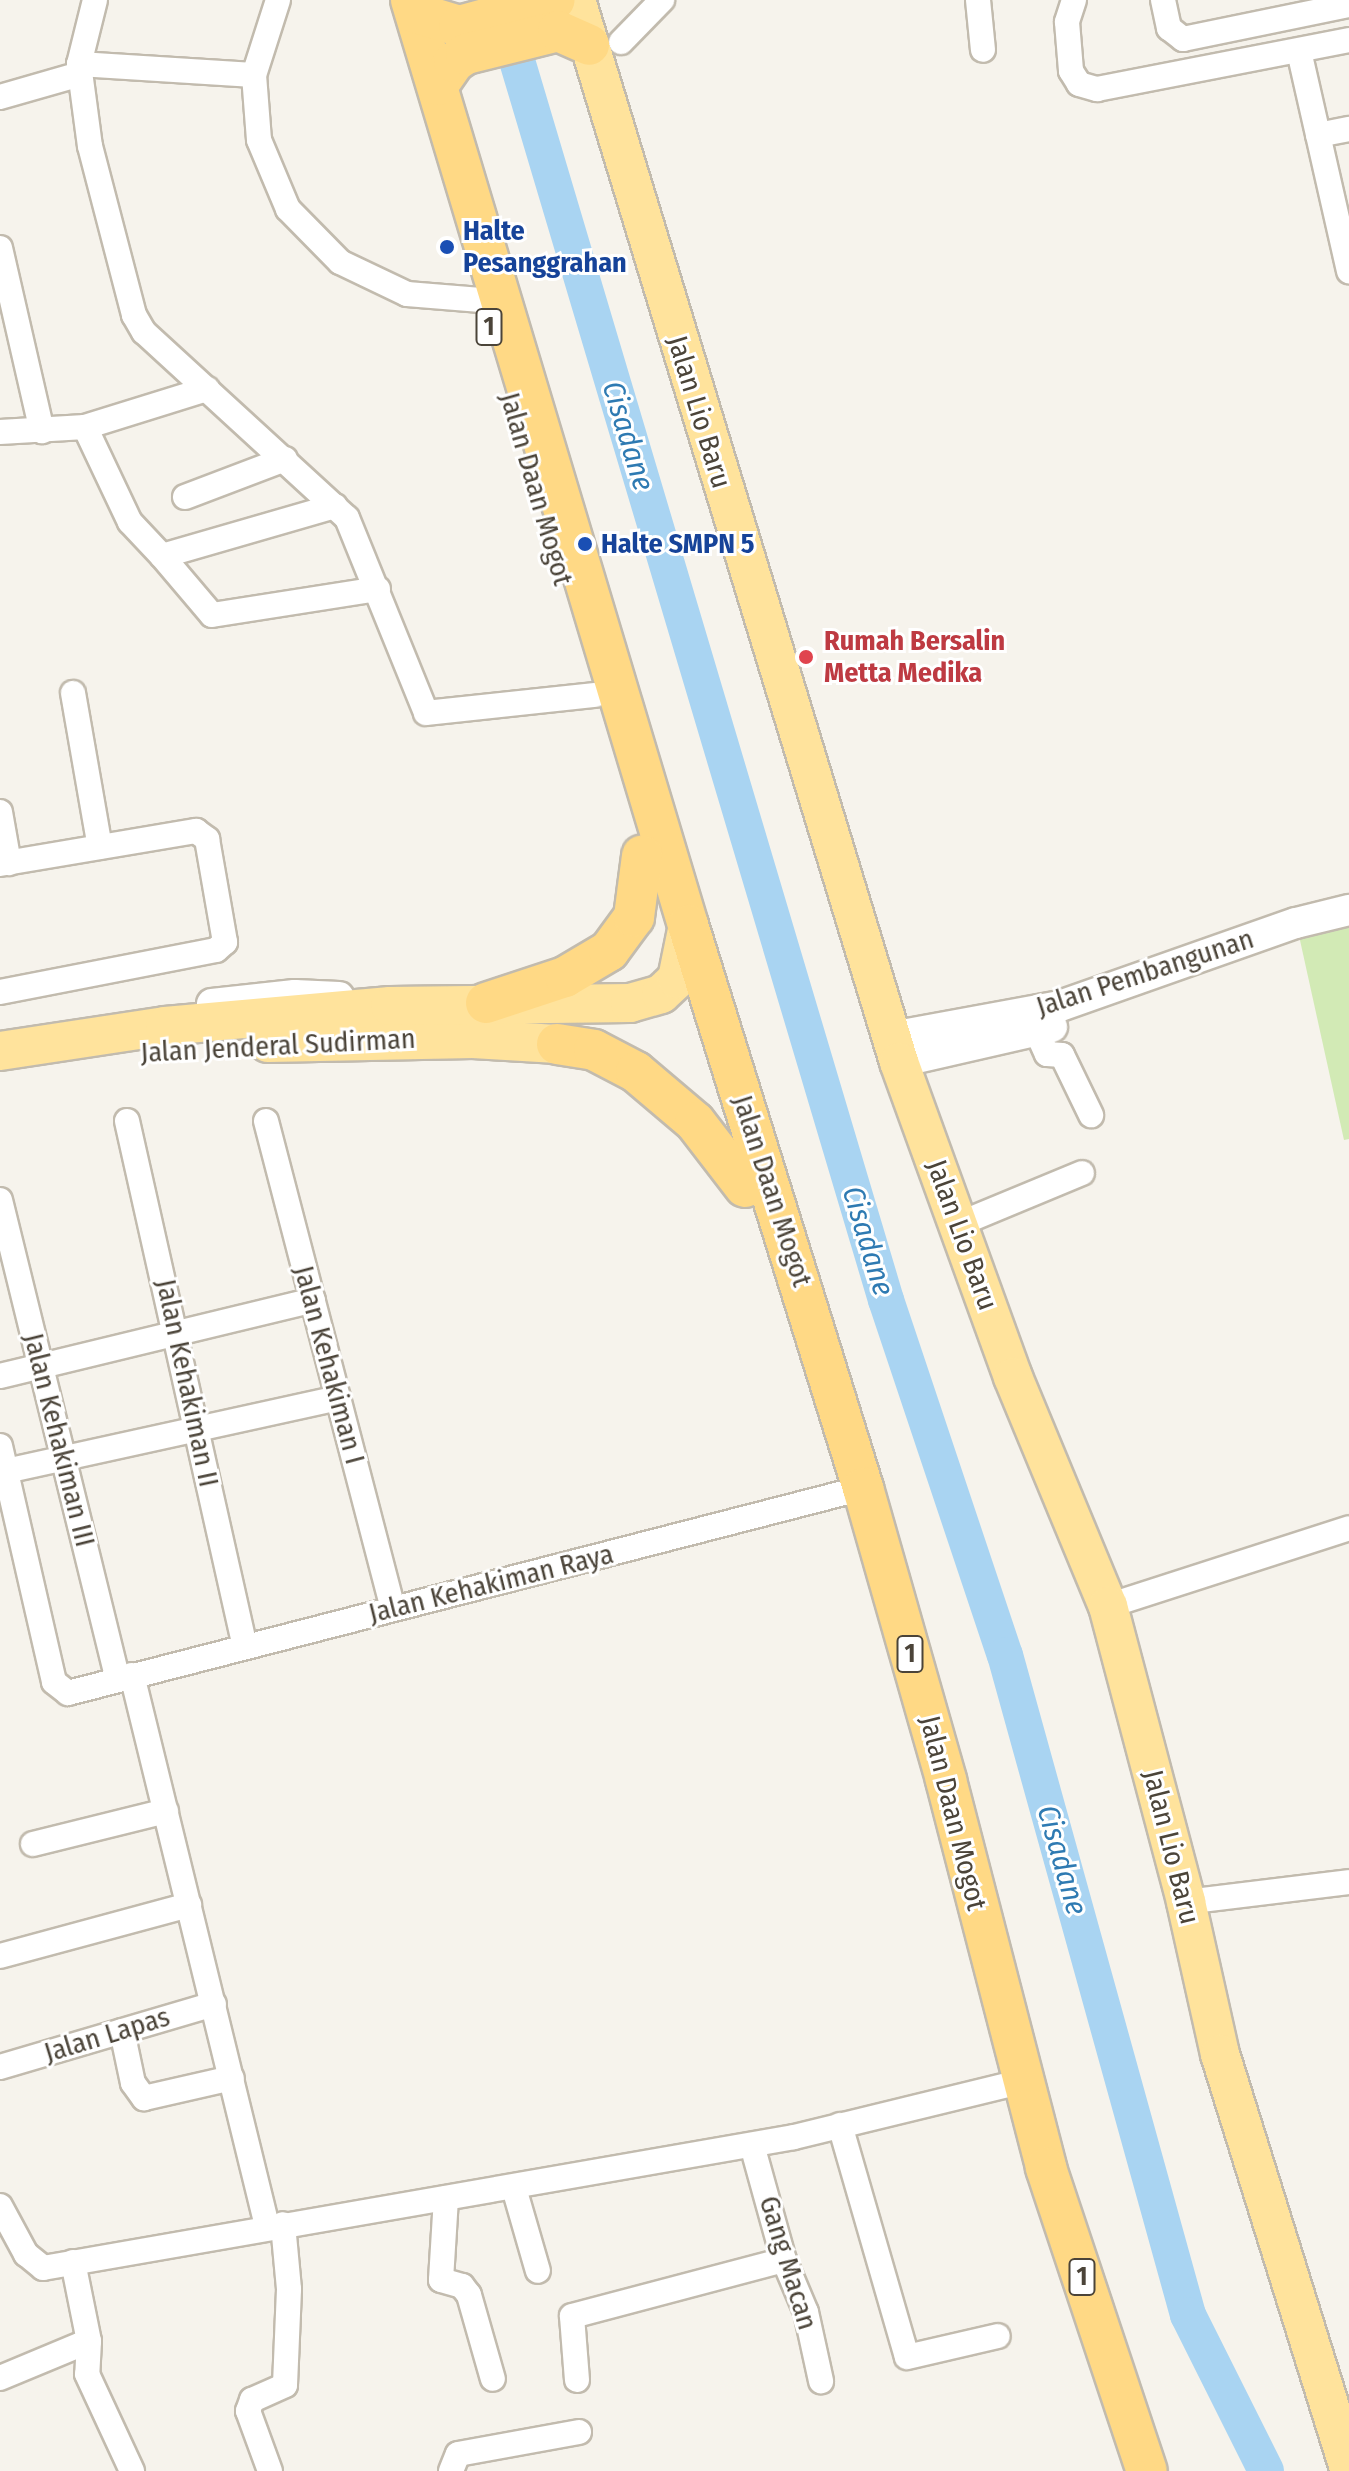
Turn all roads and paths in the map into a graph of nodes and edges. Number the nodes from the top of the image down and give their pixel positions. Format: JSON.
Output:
{"nodes":[{"id":1,"x":95,"y":0,"type":"edge"},
{"id":2,"x":278,"y":0,"type":"edge"},
{"id":3,"x":662,"y":0,"type":"edge"},
{"id":4,"x":978,"y":0,"type":"edge"},
{"id":5,"x":1074,"y":0,"type":"edge"},
{"id":6,"x":1163,"y":0,"type":"edge"},
{"id":7,"x":405,"y":4,"type":"edge"},
{"id":8,"x":1349,"y":5,"type":"edge"},
{"id":9,"x":1262,"y":12,"type":"edge"},
{"id":10,"x":575,"y":20,"type":"edge"},
{"id":11,"x":463,"y":40,"type":"junction"},
{"id":12,"x":1349,"y":40,"type":"edge"},
{"id":13,"x":983,"y":50,"type":"dead end"},
{"id":14,"x":1299,"y":51,"type":"junction"},
{"id":15,"x":79,"y":69,"type":"junction"},
{"id":16,"x":254,"y":75,"type":"junction"},
{"id":17,"x":438,"y":85,"type":"junction"},
{"id":18,"x":0,"y":97,"type":"edge"},
{"id":19,"x":1349,"y":129,"type":"edge"},
{"id":20,"x":1318,"y":135,"type":"junction"},
{"id":21,"x":2,"y":259,"type":"edge"},
{"id":22,"x":1349,"y":271,"type":"edge"},
{"id":23,"x":481,"y":300,"type":"junction"},
{"id":24,"x":207,"y":389,"type":"junction"},
{"id":25,"x":85,"y":427,"type":"junction"},
{"id":26,"x":42,"y":431,"type":"junction"},
{"id":27,"x":0,"y":432,"type":"edge"},
{"id":28,"x":285,"y":459,"type":"junction"},
{"id":29,"x":185,"y":497,"type":"dead end"},
{"id":30,"x":335,"y":506,"type":"junction"},
{"id":31,"x":162,"y":556,"type":"junction"},
{"id":32,"x":378,"y":589,"type":"junction"},
{"id":33,"x":600,"y":676,"type":"junction"},
{"id":34,"x":73,"y":693,"type":"dead end"},
{"id":35,"x":0,"y":812,"type":"edge"},
{"id":36,"x":100,"y":847,"type":"junction"},
{"id":37,"x":642,"y":856,"type":"junction"},
{"id":38,"x":4,"y":864,"type":"edge"},
{"id":39,"x":1349,"y":910,"type":"edge"},
{"id":40,"x":688,"y":925,"type":"junction"},
{"id":41,"x":1349,"y":926,"type":"edge"},
{"id":42,"x":677,"y":979,"type":"junction"},
{"id":43,"x":0,"y":992,"type":"edge"},
{"id":44,"x":486,"y":1003,"type":"junction"},
{"id":45,"x":390,"y":1006,"type":"junction"},
{"id":46,"x":1037,"y":1032,"type":"junction"},
{"id":47,"x":0,"y":1035,"type":"edge"},
{"id":48,"x":557,"y":1044,"type":"joint"},
{"id":49,"x":895,"y":1050,"type":"junction"},
{"id":50,"x":0,"y":1051,"type":"edge"},
{"id":51,"x":0,"y":1075,"type":"edge"},
{"id":52,"x":1091,"y":1115,"type":"dead end"},
{"id":53,"x":127,"y":1121,"type":"dead end"},
{"id":54,"x":266,"y":1121,"type":"dead end"},
{"id":55,"x":1082,"y":1173,"type":"dead end"},
{"id":56,"x":745,"y":1187,"type":"junction"},
{"id":57,"x":0,"y":1200,"type":"edge"},
{"id":58,"x":959,"y":1224,"type":"junction"},
{"id":59,"x":313,"y":1300,"type":"junction"},
{"id":60,"x":178,"y":1334,"type":"junction"},
{"id":61,"x":39,"y":1367,"type":"junction"},
{"id":62,"x":0,"y":1376,"type":"edge"},
{"id":63,"x":338,"y":1398,"type":"junction"},
{"id":64,"x":197,"y":1432,"type":"junction"},
{"id":65,"x":0,"y":1446,"type":"edge"},
{"id":66,"x":65,"y":1461,"type":"junction"},
{"id":67,"x":6,"y":1471,"type":"junction"},
{"id":68,"x":853,"y":1491,"type":"junction"},
{"id":69,"x":1349,"y":1528,"type":"edge"},
{"id":70,"x":1108,"y":1606,"type":"junction"},
{"id":71,"x":393,"y":1609,"type":"junction"},
{"id":72,"x":245,"y":1647,"type":"junction"},
{"id":73,"x":125,"y":1677,"type":"junction"},
{"id":74,"x":166,"y":1811,"type":"junction"},
{"id":75,"x":33,"y":1844,"type":"dead end"},
{"id":76,"x":1349,"y":1882,"type":"edge"},
{"id":77,"x":1186,"y":1902,"type":"junction"},
{"id":78,"x":189,"y":1905,"type":"junction"},
{"id":79,"x":0,"y":1956,"type":"edge"},
{"id":80,"x":214,"y":2004,"type":"junction"},
{"id":81,"x":122,"y":2031,"type":"junction"},
{"id":82,"x":0,"y":2067,"type":"edge"},
{"id":83,"x":232,"y":2078,"type":"junction"},
{"id":84,"x":1011,"y":2085,"type":"junction"},
{"id":85,"x":840,"y":2125,"type":"junction"},
{"id":86,"x":752,"y":2145,"type":"junction"},
{"id":87,"x":514,"y":2188,"type":"junction"},
{"id":88,"x":446,"y":2198,"type":"junction"},
{"id":89,"x":0,"y":2206,"type":"edge"},
{"id":90,"x":275,"y":2225,"type":"junction"},
{"id":91,"x":784,"y":2260,"type":"junction"},
{"id":92,"x":73,"y":2262,"type":"junction"},
{"id":93,"x":538,"y":2271,"type":"dead end"},
{"id":94,"x":998,"y":2336,"type":"dead end"},
{"id":95,"x":89,"y":2341,"type":"junction"},
{"id":96,"x":0,"y":2378,"type":"edge"},
{"id":97,"x":493,"y":2379,"type":"dead end"},
{"id":98,"x":577,"y":2380,"type":"dead end"},
{"id":99,"x":821,"y":2381,"type":"dead end"},
{"id":100,"x":579,"y":2432,"type":"dead end"},
{"id":101,"x":1349,"y":2467,"type":"edge"},
{"id":102,"x":132,"y":2471,"type":"edge"},
{"id":103,"x":270,"y":2471,"type":"edge"},
{"id":104,"x":451,"y":2471,"type":"edge"},
{"id":105,"x":1126,"y":2471,"type":"edge"},
{"id":106,"x":1147,"y":2471,"type":"edge"}],
"edges":[{"from":1,"to":15,"type":"street"},
{"from":2,"to":16,"type":"street"},
{"from":3,"to":10,"type":"street"},
{"from":4,"to":13,"type":"street"},
{"from":5,"to":14,"type":"street"},
{"from":6,"to":9,"type":"street"},
{"from":7,"to":11,"type":"highway"},
{"from":7,"to":17,"type":"highway","name":"Jalan Daan Mogot","number":"1"},
{"from":7,"to":23,"type":"highway","name":"Jalan Daan Mogot","number":"1"},
{"from":8,"to":9,"type":"street"},
{"from":10,"to":11,"type":"highway"},
{"from":10,"to":49,"type":"main road","name":"Jalan Lio Baru"},
{"from":11,"to":17,"type":"highway"},
{"from":12,"to":14,"type":"street"},
{"from":14,"to":20,"type":"street"},
{"from":15,"to":16,"type":"street"},
{"from":15,"to":18,"type":"street"},
{"from":15,"to":24,"type":"street"},
{"from":16,"to":23,"type":"street"},
{"from":17,"to":33,"type":"highway","name":"Jalan Daan Mogot","number":"1"},
{"from":19,"to":20,"type":"street"},
{"from":20,"to":22,"type":"street"},
{"from":21,"to":26,"type":"street"},
{"from":23,"to":33,"type":"highway","name":"Jalan Daan Mogot","number":"1"},
{"from":24,"to":25,"type":"street"},
{"from":24,"to":28,"type":"street"},
{"from":25,"to":26,"type":"street"},
{"from":25,"to":31,"type":"street"},
{"from":26,"to":27,"type":"street"},
{"from":28,"to":29,"type":"street"},
{"from":28,"to":30,"type":"street"},
{"from":30,"to":31,"type":"street"},
{"from":30,"to":32,"type":"street"},
{"from":31,"to":32,"type":"street"},
{"from":32,"to":33,"type":"street"},
{"from":33,"to":37,"type":"highway","name":"Jalan Daan Mogot","number":"1"},
{"from":33,"to":40,"type":"highway","name":"Jalan Daan Mogot","number":"1"},
{"from":34,"to":36,"type":"street"},
{"from":35,"to":38,"type":"street"},
{"from":36,"to":38,"type":"street"},
{"from":36,"to":43,"type":"street"},
{"from":37,"to":42,"type":"highway","name":"Jalan Daan Mogot","number":"1"},
{"from":37,"to":44,"type":"highway"},
{"from":39,"to":49,"type":"street","name":"Jalan Pembangunan"},
{"from":40,"to":42,"type":"main road","name":"Jalan Daan Mogot"},
{"from":40,"to":68,"type":"highway","name":"Jalan Daan Mogot","number":"1"},
{"from":41,"to":46,"type":"street","name":"Jalan Pembangunan"},
{"from":42,"to":44,"type":"main road","name":"Jalan Jenderal Sudirman"},
{"from":42,"to":56,"type":"highway","name":"Jalan Daan Mogot","number":"1"},
{"from":44,"to":45,"type":"main road","name":"Jalan Jenderal Sudirman"},
{"from":45,"to":47,"type":"street","name":"Jalan Jenderal Sudirman"},
{"from":45,"to":50,"type":"main road","name":"Jalan Jenderal Sudirman"},
{"from":46,"to":49,"type":"street","name":"Jalan Pembangunan"},
{"from":46,"to":52,"type":"street"},
{"from":48,"to":51,"type":"main road","name":"Jalan Jenderal Sudirman"},
{"from":48,"to":56,"type":"highway"},
{"from":49,"to":58,"type":"main road","name":"Jalan Lio Baru"},
{"from":53,"to":60,"type":"street","name":"Jalan Kehakiman II"},
{"from":54,"to":59,"type":"street","name":"Jalan Kehakiman I"},
{"from":55,"to":58,"type":"street"},
{"from":56,"to":68,"type":"highway","name":"Jalan Daan Mogot","number":"1"},
{"from":57,"to":61,"type":"street","name":"Jalan Kehakiman III"},
{"from":58,"to":70,"type":"main road","name":"Jalan Lio Baru"},
{"from":59,"to":60,"type":"street"},
{"from":59,"to":63,"type":"street","name":"Jalan Kehakiman I"},
{"from":60,"to":61,"type":"street"},
{"from":60,"to":64,"type":"street","name":"Jalan Kehakiman II"},
{"from":61,"to":62,"type":"street"},
{"from":61,"to":66,"type":"street","name":"Jalan Kehakiman III"},
{"from":63,"to":64,"type":"street"},
{"from":63,"to":71,"type":"street","name":"Jalan Kehakiman I"},
{"from":64,"to":66,"type":"street"},
{"from":64,"to":72,"type":"street","name":"Jalan Kehakiman II"},
{"from":65,"to":67,"type":"street"},
{"from":66,"to":67,"type":"street"},
{"from":66,"to":73,"type":"street","name":"Jalan Kehakiman III"},
{"from":67,"to":73,"type":"street","name":"Jalan Kehakiman Raya"},
{"from":68,"to":71,"type":"street","name":"Jalan Kehakiman Raya"},
{"from":68,"to":84,"type":"highway","name":"Jalan Daan Mogot","number":"1"},
{"from":69,"to":70,"type":"street"},
{"from":70,"to":77,"type":"main road","name":"Jalan Lio Baru"},
{"from":71,"to":72,"type":"street","name":"Jalan Kehakiman Raya"},
{"from":72,"to":73,"type":"street","name":"Jalan Kehakiman Raya"},
{"from":73,"to":74,"type":"street","name":"Jalan Kehakiman III"},
{"from":74,"to":75,"type":"street"},
{"from":74,"to":78,"type":"street","name":"Jalan Kehakiman III"},
{"from":76,"to":77,"type":"street"},
{"from":77,"to":101,"type":"main road","name":"Jalan Lio Baru"},
{"from":78,"to":79,"type":"street"},
{"from":78,"to":80,"type":"street","name":"Jalan Kehakiman III"},
{"from":80,"to":81,"type":"street","name":"Jalan Lapas"},
{"from":80,"to":83,"type":"street","name":"Jalan Kehakiman III"},
{"from":81,"to":82,"type":"street","name":"Jalan Lapas"},
{"from":81,"to":83,"type":"street"},
{"from":83,"to":90,"type":"street","name":"Jalan Kehakiman III"},
{"from":84,"to":85,"type":"street"},
{"from":84,"to":105,"type":"highway","name":"Jalan Daan Mogot","number":"1"},
{"from":84,"to":106,"type":"highway","name":"Jalan Daan Mogot","number":"1"},
{"from":85,"to":86,"type":"street"},
{"from":85,"to":94,"type":"street"},
{"from":86,"to":87,"type":"street"},
{"from":86,"to":91,"type":"street","name":"Gang Macan"},
{"from":87,"to":88,"type":"street"},
{"from":87,"to":93,"type":"street"},
{"from":88,"to":90,"type":"street"},
{"from":88,"to":97,"type":"street"},
{"from":89,"to":92,"type":"street"},
{"from":90,"to":92,"type":"street"},
{"from":90,"to":103,"type":"street","name":"Jalan Kehakiman III"},
{"from":91,"to":98,"type":"street"},
{"from":91,"to":99,"type":"street","name":"Gang Macan"},
{"from":92,"to":95,"type":"street"},
{"from":95,"to":96,"type":"street"},
{"from":95,"to":102,"type":"street"},
{"from":100,"to":104,"type":"street"}]}
